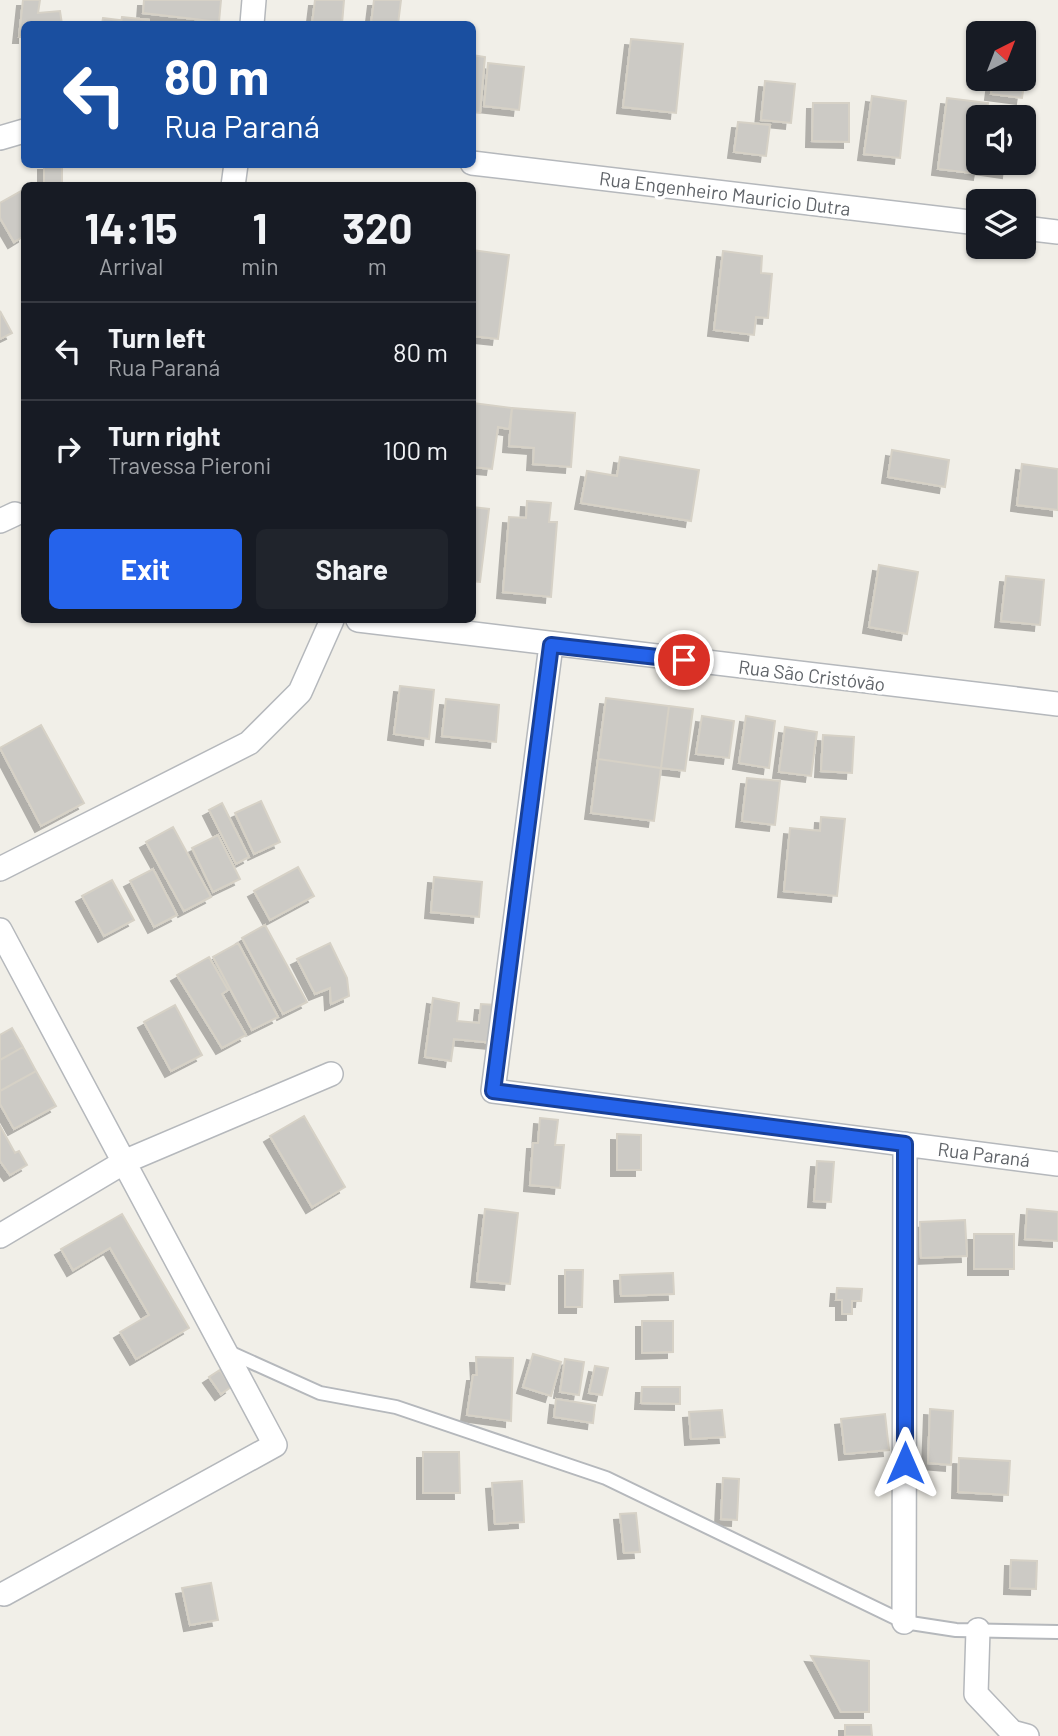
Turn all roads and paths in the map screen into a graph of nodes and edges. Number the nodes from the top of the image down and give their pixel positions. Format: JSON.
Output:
{"nodes":[{"id":1,"x":254,"y":0,"type":"edge"},
{"id":2,"x":252,"y":21,"type":"edge"},
{"id":3,"x":21,"y":132,"type":"edge"},
{"id":4,"x":0,"y":138,"type":"edge"},
{"id":5,"x":476,"y":163,"type":"edge"},
{"id":6,"x":966,"y":222,"type":"edge"},
{"id":7,"x":1036,"y":229,"type":"edge"},
{"id":8,"x":1058,"y":232,"type":"edge"},
{"id":9,"x":331,"y":623,"type":"edge"},
{"id":10,"x":381,"y":623,"type":"edge"},
{"id":11,"x":551,"y":645,"type":"junction"},
{"id":12,"x":1058,"y":704,"type":"edge"},
{"id":13,"x":0,"y":869,"type":"edge"},
{"id":14,"x":0,"y":930,"type":"edge"},
{"id":15,"x":331,"y":1074,"type":"dead end"},
{"id":16,"x":905,"y":1144,"type":"junction"},
{"id":17,"x":126,"y":1161,"type":"junction"},
{"id":18,"x":1058,"y":1164,"type":"edge"},
{"id":19,"x":0,"y":1236,"type":"edge"},
{"id":20,"x":222,"y":1349,"type":"junction"},
{"id":21,"x":5,"y":1594,"type":"dead end"},
{"id":22,"x":904,"y":1622,"type":"junction"},
{"id":23,"x":978,"y":1630,"type":"junction"},
{"id":24,"x":1058,"y":1632,"type":"edge"},
{"id":25,"x":1027,"y":1736,"type":"edge"}],
"edges":[{"from":1,"to":2,"type":"street"},
{"from":3,"to":4,"type":"street"},
{"from":5,"to":6,"type":"street","name":"Rua Engenheiro Mauricio Dutra"},
{"from":7,"to":8,"type":"street"},
{"from":9,"to":13,"type":"street"},
{"from":10,"to":11,"type":"street","name":"Rua São Cristóvão"},
{"from":11,"to":12,"type":"street","name":"Rua São Cristóvão"},
{"from":11,"to":16,"type":"street","name":"Rua Paraná"},
{"from":14,"to":17,"type":"street"},
{"from":15,"to":17,"type":"street"},
{"from":16,"to":18,"type":"street","name":"Rua Paraná"},
{"from":16,"to":22,"type":"street"},
{"from":17,"to":19,"type":"street"},
{"from":17,"to":20,"type":"street"},
{"from":20,"to":21,"type":"street"},
{"from":20,"to":22,"type":"lane"},
{"from":22,"to":23,"type":"lane"},
{"from":23,"to":24,"type":"lane"},
{"from":23,"to":25,"type":"street"}]}
